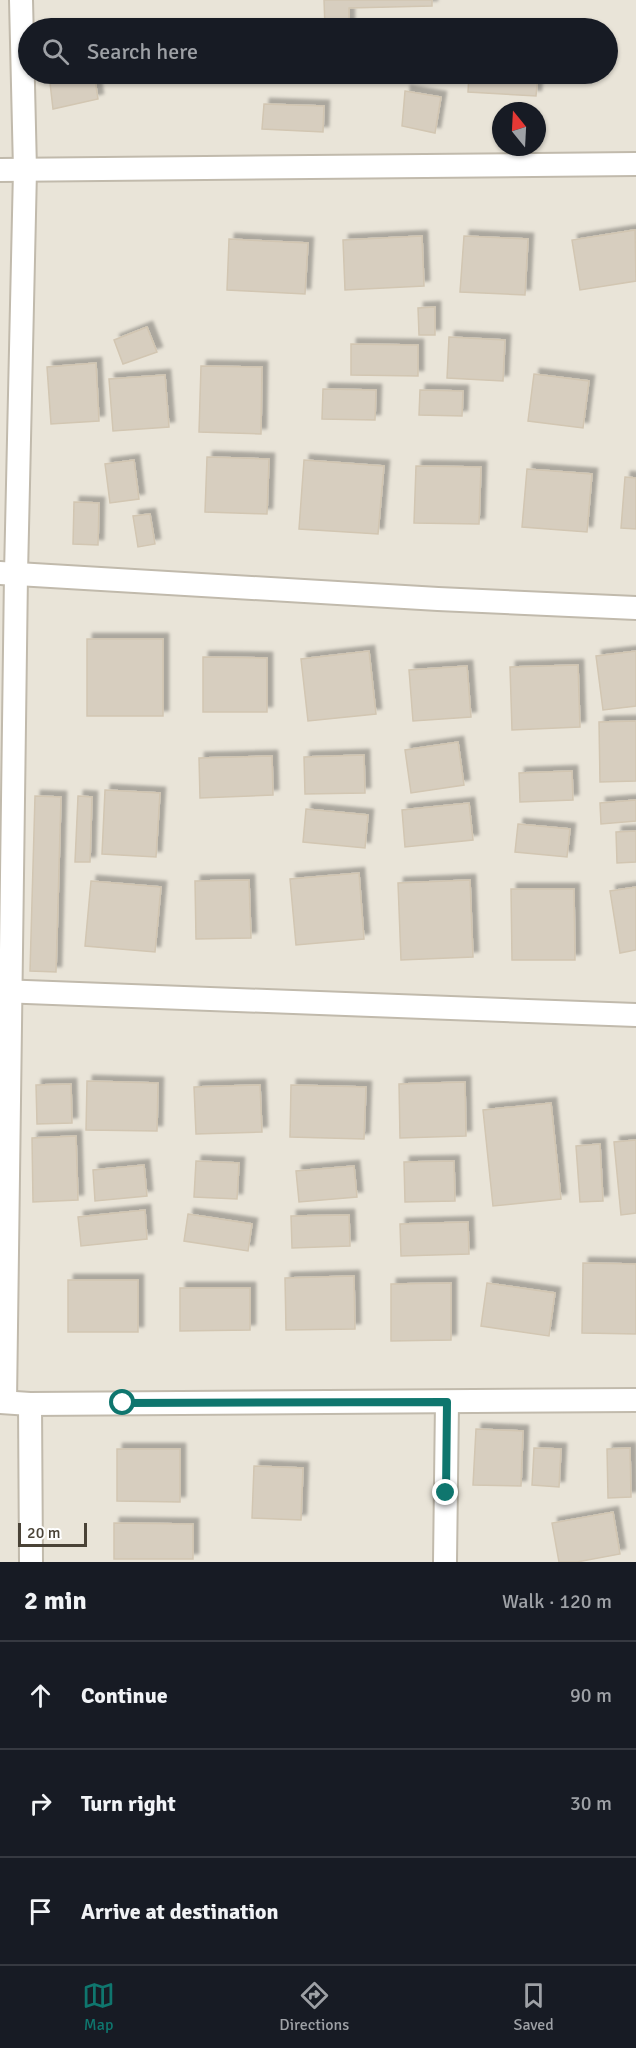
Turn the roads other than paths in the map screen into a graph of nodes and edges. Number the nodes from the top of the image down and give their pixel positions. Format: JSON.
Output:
{"nodes":[{"id":1,"x":21,"y":0,"type":"edge"},
{"id":2,"x":21,"y":18,"type":"edge"},
{"id":3,"x":23,"y":84,"type":"edge"},
{"id":4,"x":636,"y":164,"type":"edge"},
{"id":5,"x":0,"y":170,"type":"edge"},
{"id":6,"x":25,"y":170,"type":"junction"},
{"id":7,"x":8,"y":573,"type":"edge"},
{"id":8,"x":636,"y":608,"type":"edge"},
{"id":9,"x":5,"y":991,"type":"edge"},
{"id":10,"x":636,"y":1015,"type":"edge"},
{"id":11,"x":636,"y":1400,"type":"edge"},
{"id":12,"x":3,"y":1402,"type":"edge"},
{"id":13,"x":447,"y":1402,"type":"junction"},
{"id":14,"x":30,"y":1404,"type":"junction"},
{"id":15,"x":31,"y":1562,"type":"edge"},
{"id":16,"x":445,"y":1562,"type":"edge"}],
"edges":[{"from":1,"to":2,"type":"street"},
{"from":3,"to":6,"type":"street"},
{"from":4,"to":6,"type":"street"},
{"from":5,"to":6,"type":"street"},
{"from":6,"to":7,"type":"street"},
{"from":7,"to":8,"type":"street"},
{"from":7,"to":9,"type":"street"},
{"from":9,"to":10,"type":"street"},
{"from":9,"to":12,"type":"street"},
{"from":11,"to":13,"type":"street"},
{"from":12,"to":14,"type":"street"},
{"from":13,"to":14,"type":"street"},
{"from":13,"to":16,"type":"street"},
{"from":14,"to":15,"type":"street"}]}
